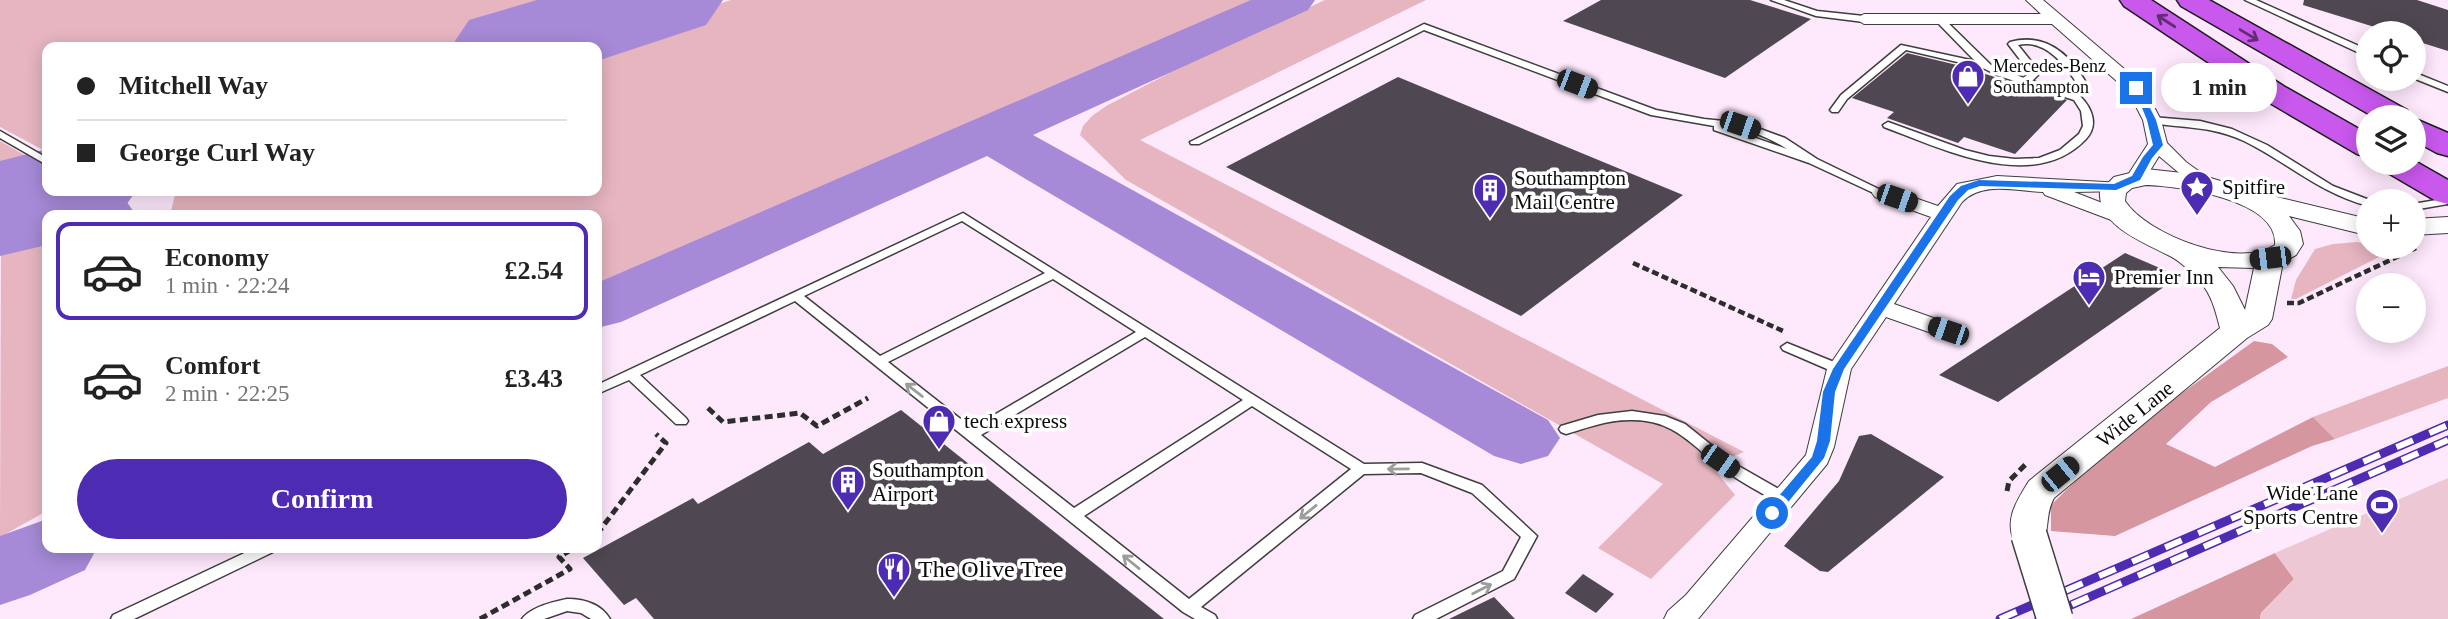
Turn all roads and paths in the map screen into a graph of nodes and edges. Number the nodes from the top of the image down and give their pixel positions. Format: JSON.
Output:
{"nodes":[{"id":1,"x":1774,"y":0,"type":"edge"},
{"id":2,"x":2034,"y":0,"type":"edge"},
{"id":3,"x":2133,"y":0,"type":"edge"},
{"id":4,"x":2190,"y":0,"type":"edge"},
{"id":5,"x":2249,"y":0,"type":"edge"},
{"id":6,"x":1864,"y":19,"type":"joint"},
{"id":7,"x":2057,"y":19,"type":"junction"},
{"id":8,"x":1940,"y":20,"type":"junction"},
{"id":9,"x":2199,"y":43,"type":"junction"},
{"id":10,"x":2356,"y":49,"type":"edge"},
{"id":11,"x":1987,"y":66,"type":"junction"},
{"id":12,"x":2426,"y":80,"type":"edge"},
{"id":13,"x":2026,"y":81,"type":"junction"},
{"id":14,"x":2336,"y":85,"type":"junction"},
{"id":15,"x":2083,"y":86,"type":"dead end"},
{"id":16,"x":2448,"y":89,"type":"edge"},
{"id":17,"x":2374,"y":105,"type":"edge"},
{"id":18,"x":2381,"y":105,"type":"edge"},
{"id":19,"x":1835,"y":110,"type":"dead end"},
{"id":20,"x":2152,"y":120,"type":"junction"},
{"id":21,"x":2426,"y":124,"type":"edge"},
{"id":22,"x":1888,"y":125,"type":"dead end"},
{"id":23,"x":2356,"y":128,"type":"edge"},
{"id":24,"x":2426,"y":134,"type":"edge"},
{"id":25,"x":2448,"y":134,"type":"edge"},
{"id":26,"x":0,"y":135,"type":"edge"},
{"id":27,"x":2356,"y":140,"type":"edge"},
{"id":28,"x":1195,"y":142,"type":"dead end"},
{"id":29,"x":2158,"y":145,"type":"junction"},
{"id":30,"x":2448,"y":146,"type":"edge"},
{"id":31,"x":42,"y":159,"type":"edge"},
{"id":32,"x":2426,"y":171,"type":"edge"},
{"id":33,"x":2417,"y":175,"type":"edge"},
{"id":34,"x":2126,"y":182,"type":"junction"},
{"id":35,"x":2204,"y":184,"type":"junction"},
{"id":36,"x":2040,"y":186,"type":"junction"},
{"id":37,"x":2447,"y":191,"type":"edge"},
{"id":38,"x":1882,"y":193,"type":"joint"},
{"id":39,"x":2243,"y":197,"type":"junction"},
{"id":40,"x":2426,"y":201,"type":"edge"},
{"id":41,"x":2356,"y":211,"type":"edge"},
{"id":42,"x":1941,"y":214,"type":"junction"},
{"id":43,"x":2356,"y":216,"type":"edge"},
{"id":44,"x":2121,"y":217,"type":"junction"},
{"id":45,"x":2356,"y":221,"type":"edge"},
{"id":46,"x":2448,"y":225,"type":"edge"},
{"id":47,"x":2426,"y":233,"type":"edge"},
{"id":48,"x":2175,"y":247,"type":"junction"},
{"id":49,"x":2279,"y":248,"type":"junction"},
{"id":50,"x":2377,"y":259,"type":"edge"},
{"id":51,"x":1633,"y":263,"type":"dead end"},
{"id":52,"x":1053,"y":274,"type":"junction"},
{"id":53,"x":795,"y":295,"type":"junction"},
{"id":54,"x":2280,"y":301,"type":"dead end"},
{"id":55,"x":1880,"y":307,"type":"junction"},
{"id":56,"x":1948,"y":331,"type":"dead end"},
{"id":57,"x":2236,"y":331,"type":"junction"},
{"id":58,"x":1145,"y":332,"type":"junction"},
{"id":59,"x":1786,"y":332,"type":"dead end"},
{"id":60,"x":1787,"y":347,"type":"dead end"},
{"id":61,"x":879,"y":362,"type":"junction"},
{"id":62,"x":1839,"y":369,"type":"junction"},
{"id":63,"x":631,"y":374,"type":"junction"},
{"id":64,"x":602,"y":388,"type":"edge"},
{"id":65,"x":868,"y":398,"type":"dead end"},
{"id":66,"x":1252,"y":400,"type":"junction"},
{"id":67,"x":708,"y":408,"type":"dead end"},
{"id":68,"x":681,"y":421,"type":"dead end"},
{"id":69,"x":1566,"y":429,"type":"dead end"},
{"id":70,"x":656,"y":433,"type":"dead end"},
{"id":71,"x":971,"y":435,"type":"junction"},
{"id":72,"x":1361,"y":469,"type":"junction"},
{"id":73,"x":1784,"y":499,"type":"junction"},
{"id":74,"x":1073,"y":516,"type":"junction"},
{"id":75,"x":602,"y":527,"type":"edge"},
{"id":76,"x":258,"y":553,"type":"edge"},
{"id":77,"x":565,"y":553,"type":"edge"},
{"id":78,"x":1189,"y":608,"type":"junction"},
{"id":79,"x":119,"y":619,"type":"edge"},
{"id":80,"x":480,"y":619,"type":"edge"},
{"id":81,"x":530,"y":619,"type":"edge"},
{"id":82,"x":602,"y":619,"type":"edge"},
{"id":83,"x":1209,"y":619,"type":"edge"},
{"id":84,"x":1421,"y":619,"type":"edge"},
{"id":85,"x":1679,"y":619,"type":"edge"},
{"id":86,"x":2055,"y":619,"type":"edge"}],
"edges":[{"from":1,"to":6,"type":"lane"},
{"from":2,"to":7,"type":"street"},
{"from":9,"to":3,"type":"highway","one_way":true},
{"from":4,"to":14,"type":"highway","one_way":true},
{"from":5,"to":10,"type":"lane"},
{"from":6,"to":8,"type":"street"},
{"from":7,"to":8,"type":"street"},
{"from":7,"to":20,"type":"street"},
{"from":8,"to":11,"type":"lane"},
{"from":9,"to":23,"type":"highway"},
{"from":9,"to":27,"type":"highway"},
{"from":11,"to":13,"type":"lane"},
{"from":11,"to":19,"type":"lane"},
{"from":12,"to":16,"type":"lane"},
{"from":13,"to":15,"type":"lane"},
{"from":13,"to":22,"type":"lane"},
{"from":14,"to":17,"type":"highway"},
{"from":14,"to":18,"type":"highway"},
{"from":20,"to":29,"type":"street"},
{"from":20,"to":41,"type":"lane"},
{"from":21,"to":25,"type":"highway"},
{"from":24,"to":30,"type":"highway"},
{"from":26,"to":31,"type":"lane"},
{"from":28,"to":38,"type":"lane"},
{"from":29,"to":34,"type":"street"},
{"from":29,"to":35,"type":"street"},
{"from":32,"to":37,"type":"highway"},
{"from":33,"to":37,"type":"highway"},
{"from":34,"to":35,"type":"street"},
{"from":34,"to":36,"type":"street"},
{"from":34,"to":44,"type":"street"},
{"from":35,"to":39,"type":"street"},
{"from":36,"to":42,"type":"street"},
{"from":36,"to":44,"type":"street"},
{"from":37,"to":40,"type":"lane"},
{"from":38,"to":42,"type":"street"},
{"from":39,"to":43,"type":"street"},
{"from":39,"to":49,"type":"street"},
{"from":42,"to":55,"type":"street"},
{"from":44,"to":48,"type":"street"},
{"from":45,"to":49,"type":"street"},
{"from":46,"to":47,"type":"street"},
{"from":48,"to":49,"type":"street"},
{"from":48,"to":57,"type":"street"},
{"from":49,"to":57,"type":"street","name":"Wide Lane"},
{"from":50,"to":54,"type":"path"},
{"from":51,"to":59,"type":"path"},
{"from":52,"to":53,"type":"lane"},
{"from":52,"to":58,"type":"lane"},
{"from":52,"to":61,"type":"lane"},
{"from":53,"to":61,"type":"lane"},
{"from":53,"to":63,"type":"lane"},
{"from":55,"to":56,"type":"street"},
{"from":55,"to":62,"type":"street"},
{"from":57,"to":86,"type":"street","name":"Wide Lane","bridge":true},
{"from":58,"to":66,"type":"lane"},
{"from":58,"to":71,"type":"lane"},
{"from":60,"to":62,"type":"lane"},
{"from":71,"to":61,"type":"lane","one_way":true},
{"from":62,"to":73,"type":"street"},
{"from":63,"to":64,"type":"lane"},
{"from":63,"to":68,"type":"lane"},
{"from":65,"to":67,"type":"path"},
{"from":66,"to":72,"type":"lane"},
{"from":66,"to":74,"type":"lane"},
{"from":69,"to":73,"type":"lane"},
{"from":70,"to":75,"type":"path"},
{"from":71,"to":74,"type":"lane"},
{"from":72,"to":78,"type":"lane","one_way":true},
{"from":84,"to":72,"type":"lane","one_way":true},
{"from":73,"to":85,"type":"street"},
{"from":78,"to":74,"type":"lane","one_way":true},
{"from":76,"to":79,"type":"lane"},
{"from":77,"to":80,"type":"path"},
{"from":78,"to":83,"type":"lane"},
{"from":81,"to":82,"type":"lane"}]}
